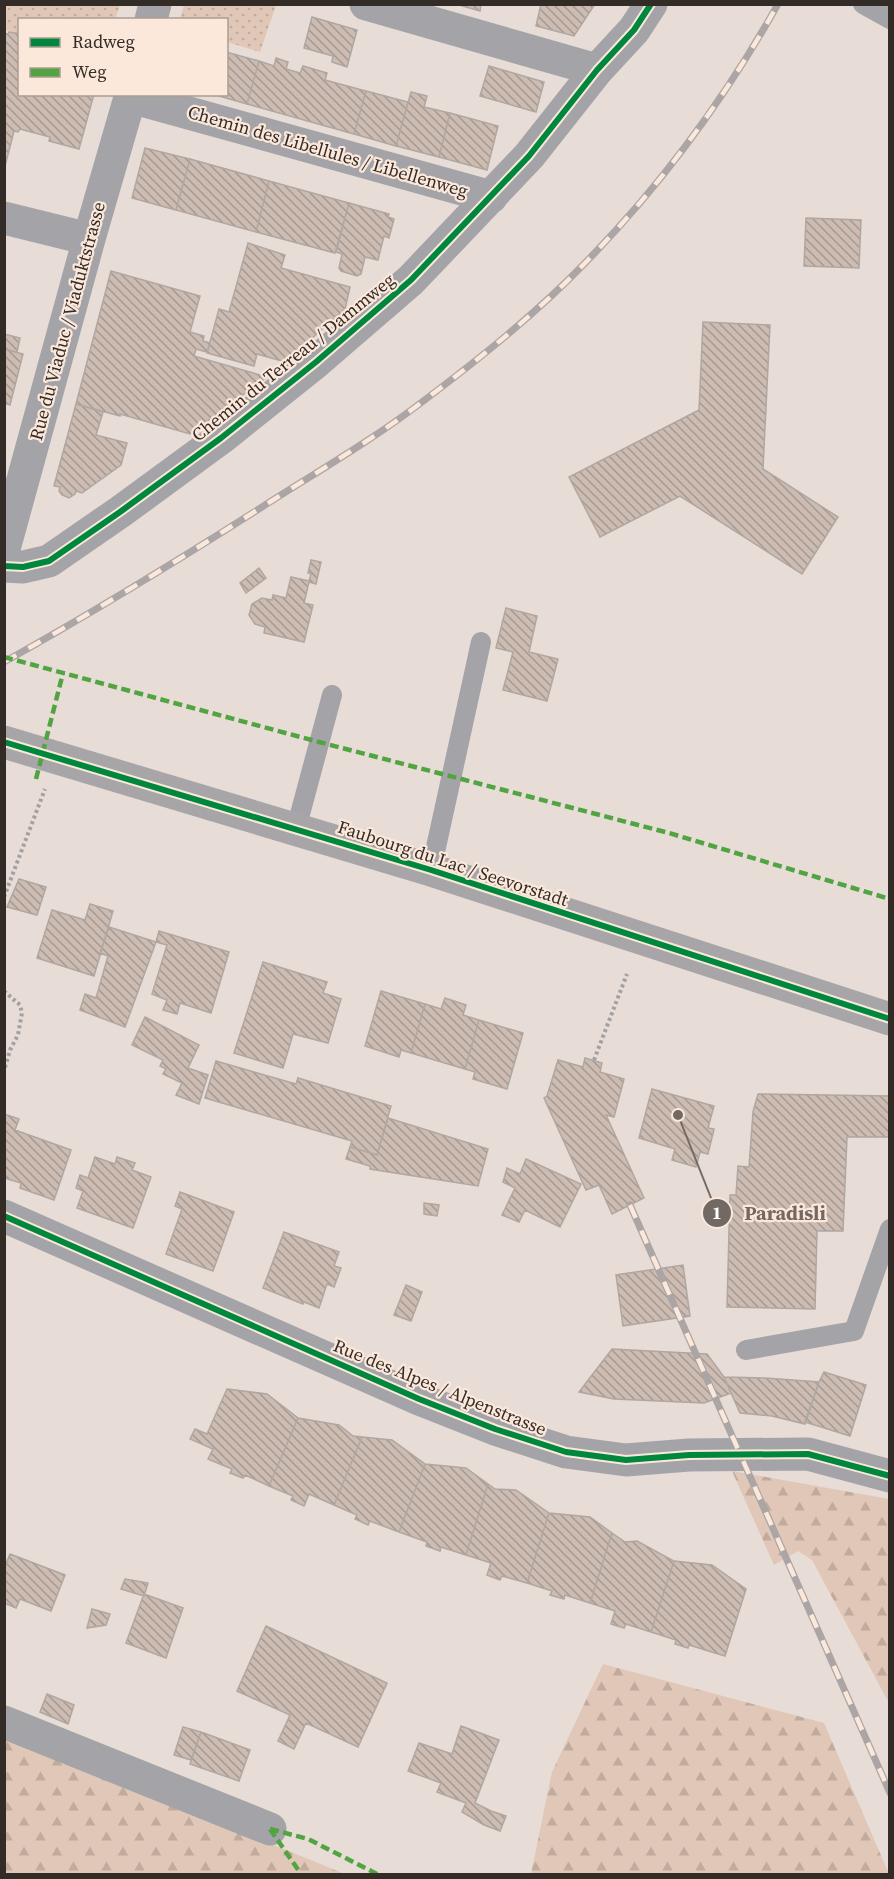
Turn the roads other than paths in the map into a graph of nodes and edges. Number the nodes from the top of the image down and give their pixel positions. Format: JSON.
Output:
{"nodes":[{"id":1,"x":366,"y":4,"type":"edge"},
{"id":2,"x":651,"y":4,"type":"edge"},
{"id":3,"x":863,"y":4,"type":"edge"},
{"id":4,"x":890,"y":19,"type":"edge"},
{"id":5,"x":597,"y":70,"type":"junction"},
{"id":6,"x":131,"y":96,"type":"edge"},
{"id":7,"x":491,"y":197,"type":"junction"},
{"id":8,"x":4,"y":218,"type":"edge"},
{"id":9,"x":89,"y":239,"type":"junction"},
{"id":10,"x":4,"y":549,"type":"edge"},
{"id":11,"x":4,"y":566,"type":"edge"},
{"id":12,"x":481,"y":642,"type":"dead end"},
{"id":13,"x":332,"y":695,"type":"dead end"},
{"id":14,"x":5,"y":739,"type":"edge"},
{"id":15,"x":296,"y":829,"type":"junction"},
{"id":16,"x":431,"y":870,"type":"junction"},
{"id":17,"x":890,"y":1019,"type":"edge"},
{"id":18,"x":4,"y":1216,"type":"edge"},
{"id":19,"x":890,"y":1229,"type":"edge"},
{"id":20,"x":746,"y":1350,"type":"dead end"},
{"id":21,"x":890,"y":1476,"type":"edge"},
{"id":22,"x":4,"y":1722,"type":"edge"},
{"id":23,"x":270,"y":1829,"type":"dead end"}],
"edges":[{"from":1,"to":5,"type":"street"},
{"from":2,"to":5,"type":"street","name":"Chemin du Terreau / Dammweg"},
{"from":3,"to":4,"type":"lane"},
{"from":5,"to":7,"type":"street","name":"Chemin du Terreau / Dammweg"},
{"from":6,"to":7,"type":"street","name":"Chemin des Libellules / Libellenweg"},
{"from":6,"to":9,"type":"street","name":"Rue du Viaduc / Viaduktstrasse"},
{"from":7,"to":11,"type":"street","name":"Chemin du Terreau / Dammweg"},
{"from":8,"to":9,"type":"street"},
{"from":9,"to":10,"type":"street","name":"Rue du Viaduc / Viaduktstrasse"},
{"from":12,"to":16,"type":"lane"},
{"from":13,"to":15,"type":"lane"},
{"from":14,"to":15,"type":"main road","name":"Faubourg du Lac / Seevorstadt"},
{"from":15,"to":16,"type":"main road","name":"Faubourg du Lac / Seevorstadt"},
{"from":16,"to":17,"type":"main road","name":"Faubourg du Lac / Seevorstadt"},
{"from":18,"to":21,"type":"street","name":"Rue des Alpes / Alpenstrasse"},
{"from":19,"to":20,"type":"lane"},
{"from":22,"to":23,"type":"street"}]}
